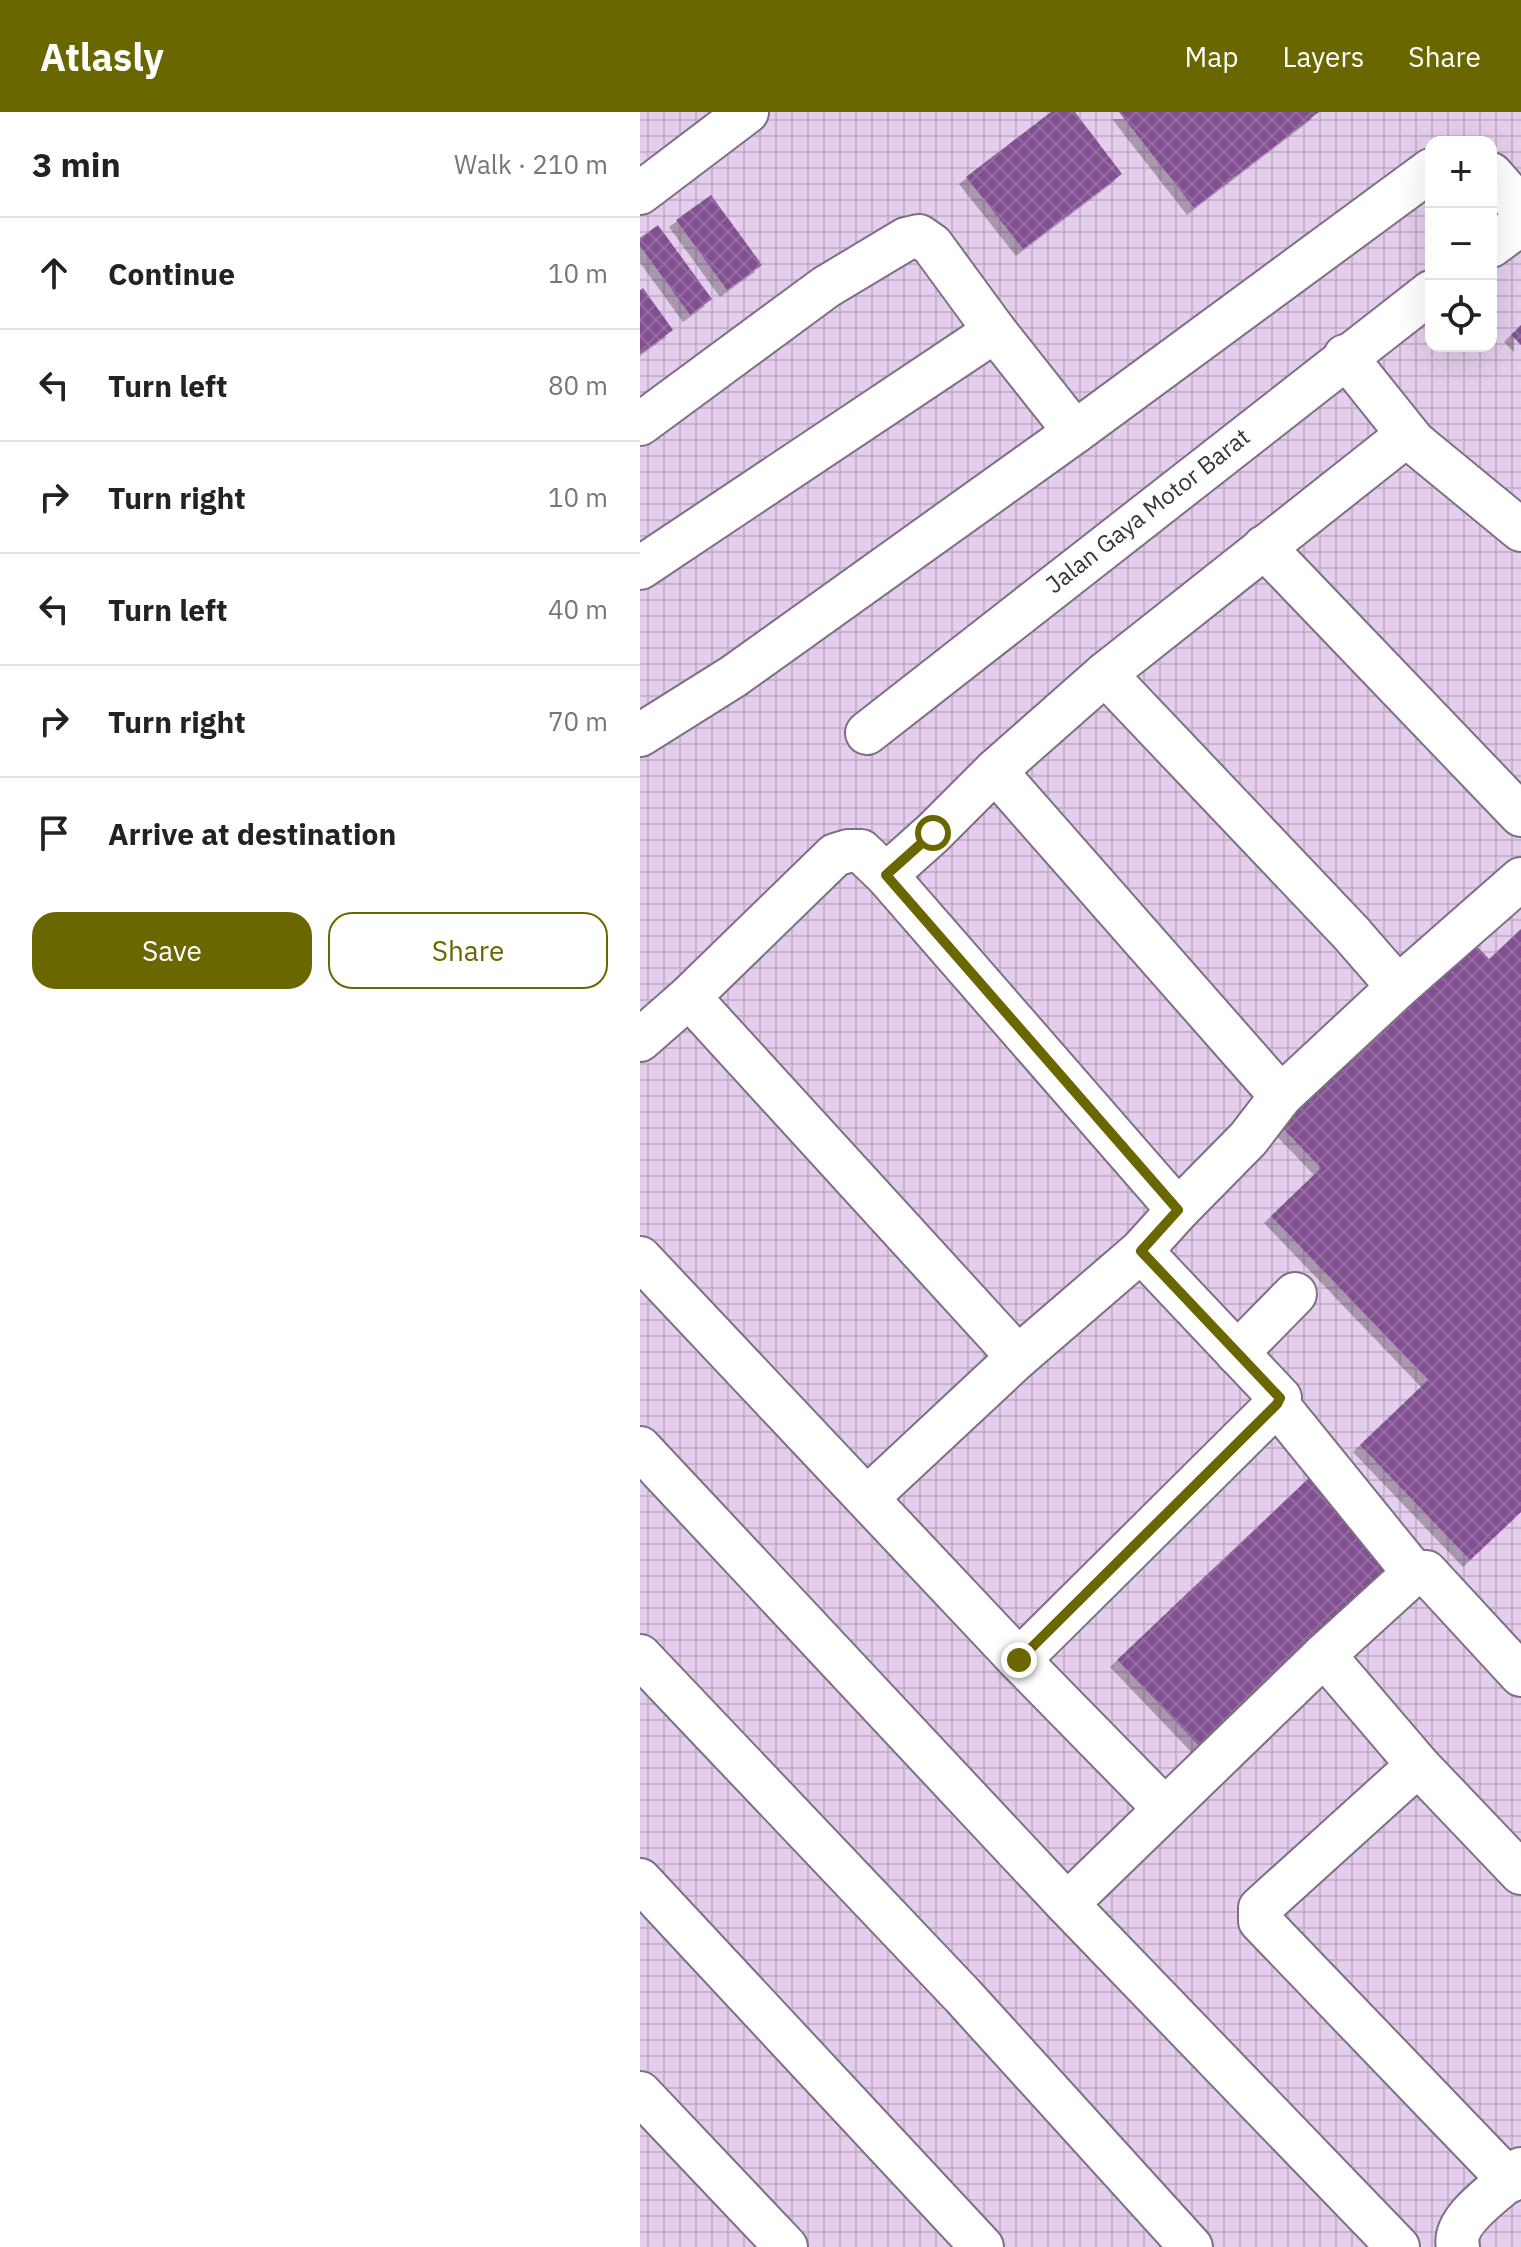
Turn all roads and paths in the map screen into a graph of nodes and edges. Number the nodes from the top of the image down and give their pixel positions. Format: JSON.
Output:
{"nodes":[{"id":1,"x":747,"y":112,"type":"edge"},
{"id":2,"x":1425,"y":174,"type":"edge"},
{"id":3,"x":1497,"y":181,"type":"edge"},
{"id":4,"x":640,"y":193,"type":"edge"},
{"id":5,"x":1521,"y":208,"type":"edge"},
{"id":6,"x":1521,"y":224,"type":"edge"},
{"id":7,"x":1497,"y":242,"type":"edge"},
{"id":8,"x":1425,"y":296,"type":"edge"},
{"id":9,"x":995,"y":331,"type":"junction"},
{"id":10,"x":1345,"y":356,"type":"junction"},
{"id":11,"x":640,"y":424,"type":"edge"},
{"id":12,"x":1075,"y":432,"type":"junction"},
{"id":13,"x":1407,"y":435,"type":"junction"},
{"id":14,"x":1521,"y":530,"type":"edge"},
{"id":15,"x":1264,"y":547,"type":"junction"},
{"id":16,"x":640,"y":568,"type":"edge"},
{"id":17,"x":1105,"y":674,"type":"junction"},
{"id":18,"x":867,"y":733,"type":"dead end"},
{"id":19,"x":640,"y":735,"type":"edge"},
{"id":20,"x":995,"y":771,"type":"junction"},
{"id":21,"x":1521,"y":815,"type":"edge"},
{"id":22,"x":886,"y":875,"type":"junction"},
{"id":23,"x":1521,"y":879,"type":"edge"},
{"id":24,"x":1398,"y":987,"type":"junction"},
{"id":25,"x":689,"y":997,"type":"junction"},
{"id":26,"x":640,"y":1040,"type":"edge"},
{"id":27,"x":1281,"y":1096,"type":"junction"},
{"id":28,"x":1178,"y":1210,"type":"junction"},
{"id":29,"x":1141,"y":1251,"type":"junction"},
{"id":30,"x":640,"y":1258,"type":"edge"},
{"id":31,"x":1295,"y":1294,"type":"dead end"},
{"id":32,"x":1237,"y":1353,"type":"junction"},
{"id":33,"x":1018,"y":1357,"type":"junction"},
{"id":34,"x":1277,"y":1404,"type":"junction"},
{"id":35,"x":640,"y":1448,"type":"edge"},
{"id":36,"x":867,"y":1498,"type":"junction"},
{"id":37,"x":1414,"y":1573,"type":"junction"},
{"id":38,"x":1324,"y":1655,"type":"junction"},
{"id":39,"x":640,"y":1656,"type":"edge"},
{"id":40,"x":1019,"y":1660,"type":"junction"},
{"id":41,"x":1521,"y":1675,"type":"edge"},
{"id":42,"x":1418,"y":1765,"type":"junction"},
{"id":43,"x":1165,"y":1809,"type":"junction"},
{"id":44,"x":1521,"y":1873,"type":"edge"},
{"id":45,"x":640,"y":1880,"type":"edge"},
{"id":46,"x":1067,"y":1904,"type":"junction"},
{"id":47,"x":640,"y":2093,"type":"edge"},
{"id":48,"x":1515,"y":2175,"type":"edge"},
{"id":49,"x":786,"y":2247,"type":"edge"},
{"id":50,"x":982,"y":2247,"type":"edge"},
{"id":51,"x":1191,"y":2247,"type":"edge"},
{"id":52,"x":1398,"y":2247,"type":"edge"},
{"id":53,"x":1458,"y":2247,"type":"edge"}],
"edges":[{"from":1,"to":4,"type":"street"},
{"from":2,"to":12,"type":"street"},
{"from":3,"to":5,"type":"street"},
{"from":6,"to":7,"type":"street"},
{"from":8,"to":10,"type":"street","name":"Jalan Gaya Motor Barat"},
{"from":9,"to":11,"type":"street"},
{"from":9,"to":12,"type":"street"},
{"from":9,"to":16,"type":"street"},
{"from":10,"to":13,"type":"street"},
{"from":10,"to":18,"type":"street","name":"Jalan Gaya Motor Barat"},
{"from":12,"to":19,"type":"street"},
{"from":13,"to":14,"type":"street"},
{"from":13,"to":15,"type":"street"},
{"from":15,"to":17,"type":"street"},
{"from":15,"to":21,"type":"street"},
{"from":17,"to":20,"type":"street"},
{"from":17,"to":24,"type":"street"},
{"from":20,"to":22,"type":"street"},
{"from":20,"to":27,"type":"street"},
{"from":22,"to":25,"type":"street"},
{"from":22,"to":28,"type":"street"},
{"from":23,"to":24,"type":"street"},
{"from":24,"to":27,"type":"street"},
{"from":25,"to":26,"type":"street"},
{"from":25,"to":33,"type":"street"},
{"from":27,"to":28,"type":"street"},
{"from":28,"to":29,"type":"street"},
{"from":29,"to":32,"type":"street"},
{"from":29,"to":33,"type":"street"},
{"from":30,"to":36,"type":"street"},
{"from":31,"to":32,"type":"street"},
{"from":32,"to":34,"type":"street"},
{"from":33,"to":36,"type":"street"},
{"from":34,"to":37,"type":"street"},
{"from":34,"to":40,"type":"street"},
{"from":35,"to":46,"type":"street"},
{"from":36,"to":40,"type":"street"},
{"from":37,"to":38,"type":"street"},
{"from":37,"to":41,"type":"street"},
{"from":38,"to":42,"type":"street"},
{"from":38,"to":43,"type":"street"},
{"from":39,"to":51,"type":"street"},
{"from":40,"to":43,"type":"street"},
{"from":42,"to":44,"type":"street"},
{"from":42,"to":48,"type":"street"},
{"from":43,"to":46,"type":"street"},
{"from":45,"to":50,"type":"street"},
{"from":46,"to":52,"type":"street"},
{"from":47,"to":49,"type":"street"},
{"from":48,"to":53,"type":"street"}]}
